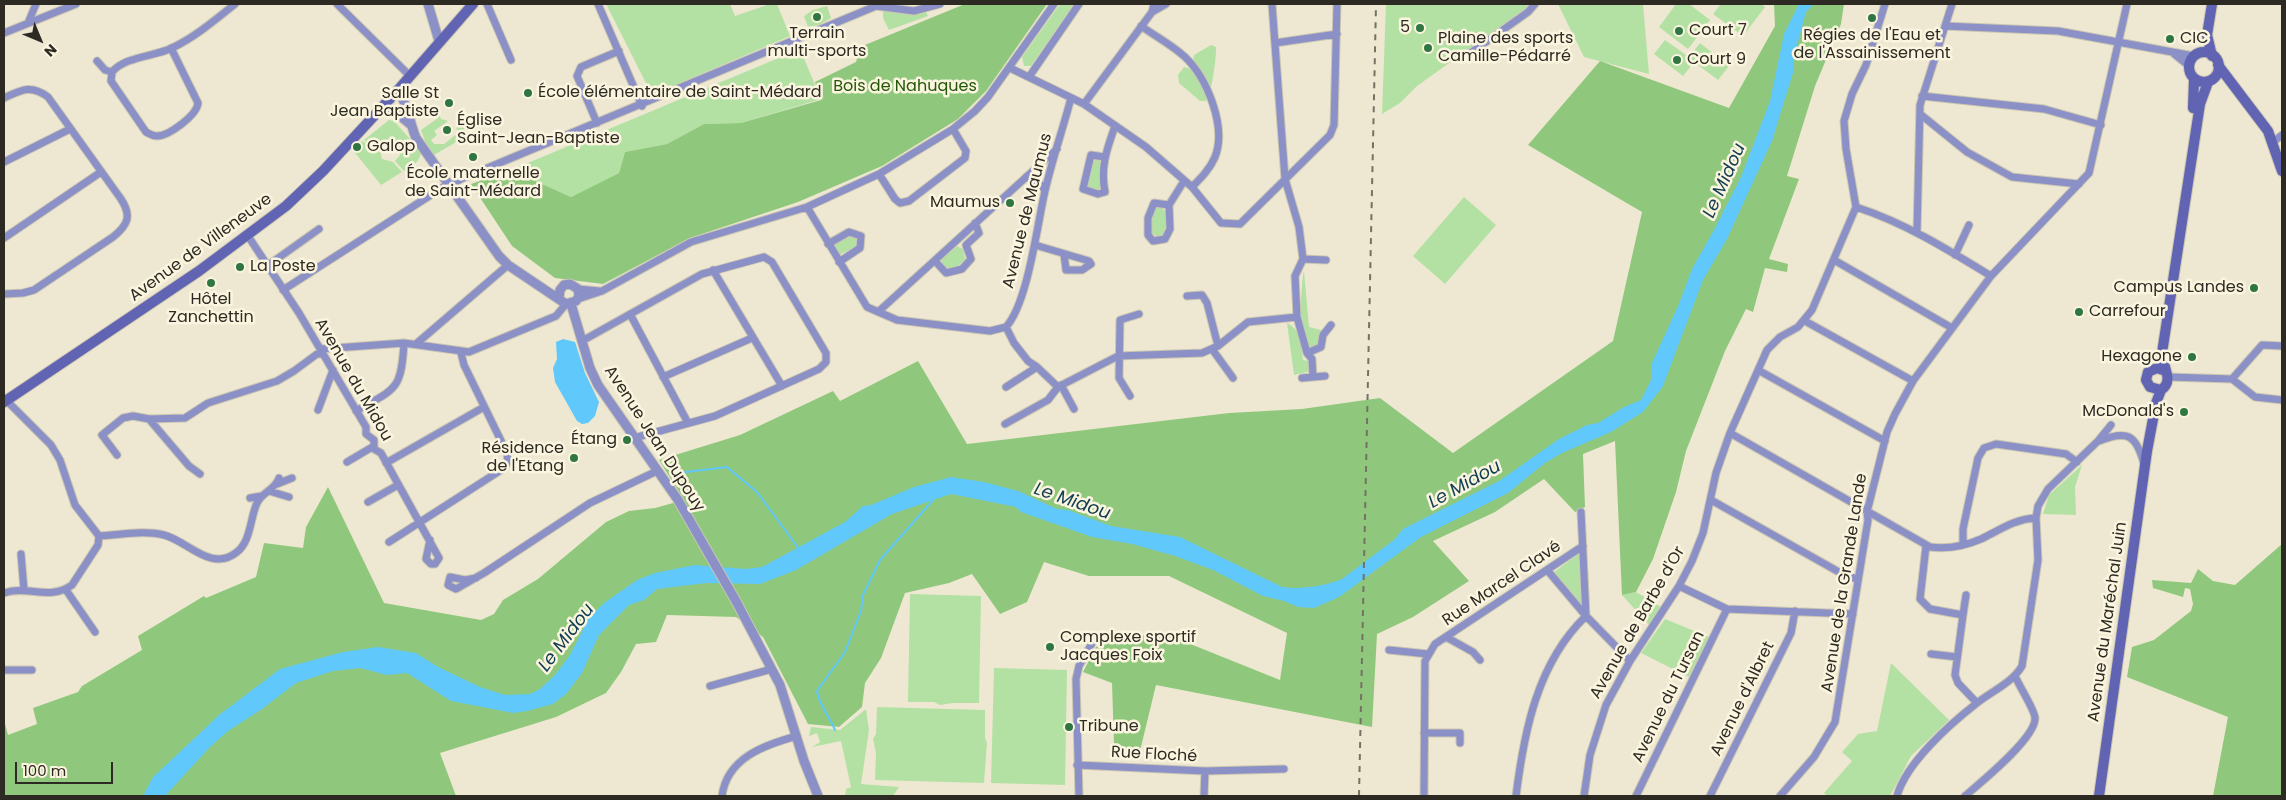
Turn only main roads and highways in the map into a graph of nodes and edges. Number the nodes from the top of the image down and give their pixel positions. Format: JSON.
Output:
{"nodes":[{"id":1,"x":473,"y":4,"type":"edge"},
{"id":2,"x":2207,"y":4,"type":"edge"},
{"id":3,"x":2212,"y":4,"type":"edge"},
{"id":4,"x":2196,"y":55,"type":"junction"},
{"id":5,"x":2215,"y":60,"type":"junction"},
{"id":6,"x":2194,"y":79,"type":"junction"},
{"id":7,"x":2210,"y":81,"type":"junction"},
{"id":8,"x":2233,"y":86,"type":"junction"},
{"id":9,"x":2282,"y":171,"type":"edge"},
{"id":10,"x":2153,"y":369,"type":"junction"},
{"id":11,"x":2167,"y":374,"type":"junction"},
{"id":12,"x":2150,"y":387,"type":"junction"},
{"id":13,"x":2161,"y":390,"type":"junction"},
{"id":14,"x":4,"y":400,"type":"edge"},
{"id":15,"x":2147,"y":451,"type":"junction"},
{"id":16,"x":2099,"y":796,"type":"edge"}],
"edges":[{"from":1,"to":14,"type":"main road","name":"Avenue de Villeneuve"},
{"from":2,"to":4,"type":"main road"},
{"from":3,"to":5,"type":"main road"},
{"from":4,"to":5,"type":"main road"},
{"from":4,"to":6,"type":"main road"},
{"from":5,"to":7,"type":"main road"},
{"from":5,"to":8,"type":"main road"},
{"from":6,"to":7,"type":"main road"},
{"from":6,"to":10,"type":"main road"},
{"from":7,"to":8,"type":"main road"},
{"from":7,"to":11,"type":"main road"},
{"from":8,"to":9,"type":"main road"},
{"from":10,"to":11,"type":"main road"},
{"from":10,"to":12,"type":"main road"},
{"from":11,"to":13,"type":"main road"},
{"from":12,"to":13,"type":"main road"},
{"from":12,"to":15,"type":"main road","name":"Avenue du Maréchal Juin"},
{"from":13,"to":15,"type":"main road","name":"Avenue du Maréchal Juin"},
{"from":15,"to":16,"type":"main road","name":"Avenue du Maréchal Juin"}]}
